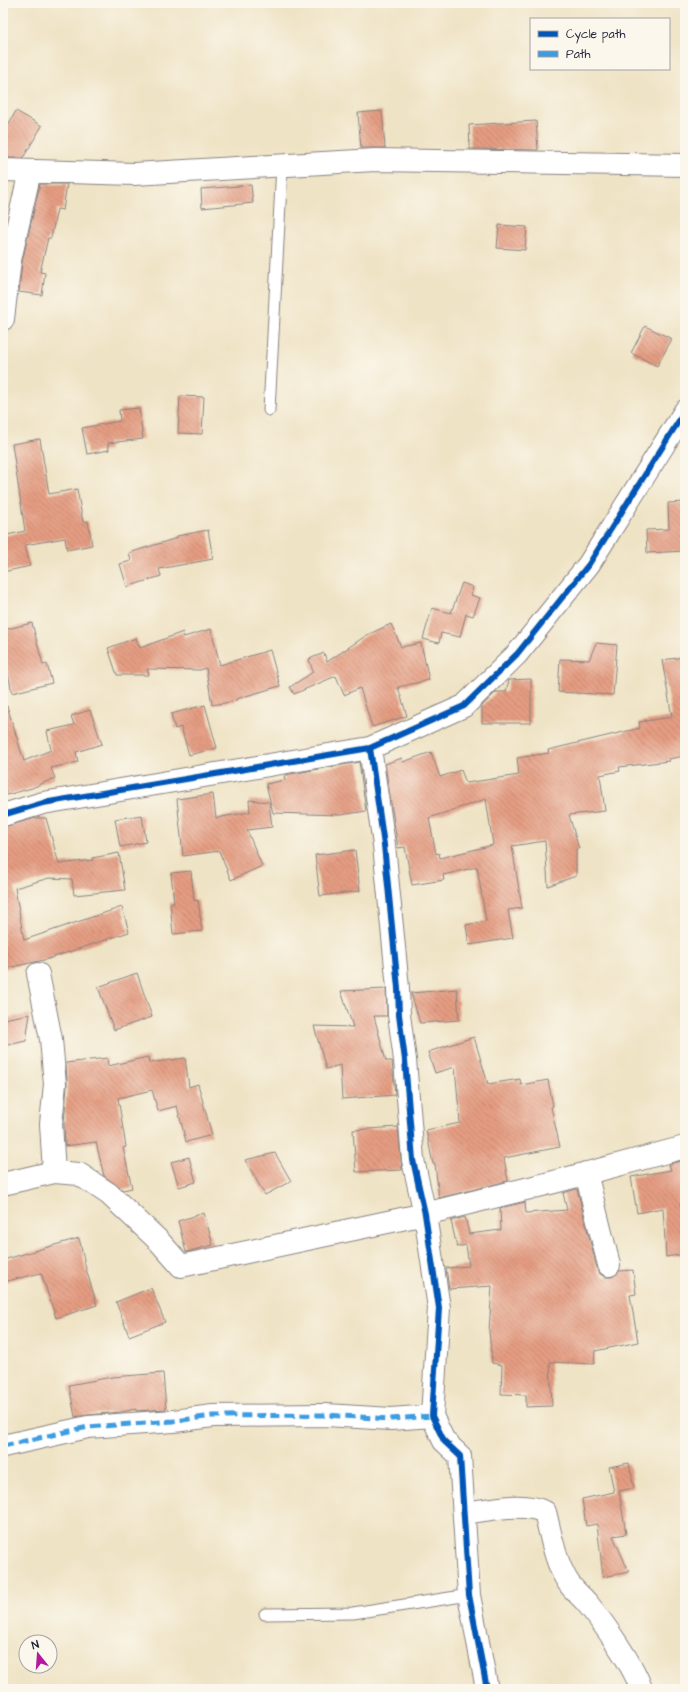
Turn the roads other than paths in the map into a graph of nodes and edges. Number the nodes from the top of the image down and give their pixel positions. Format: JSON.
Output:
{"nodes":[{"id":1,"x":685,"y":165,"type":"edge"},
{"id":2,"x":282,"y":166,"type":"junction"},
{"id":3,"x":3,"y":170,"type":"edge"},
{"id":4,"x":30,"y":171,"type":"junction"},
{"id":5,"x":3,"y":319,"type":"edge"},
{"id":6,"x":269,"y":410,"type":"dead end"},
{"id":7,"x":685,"y":411,"type":"edge"},
{"id":8,"x":370,"y":748,"type":"junction"},
{"id":9,"x":3,"y":814,"type":"edge"},
{"id":10,"x":38,"y":974,"type":"dead end"},
{"id":11,"x":685,"y":1147,"type":"edge"},
{"id":12,"x":54,"y":1172,"type":"junction"},
{"id":13,"x":586,"y":1173,"type":"junction"},
{"id":14,"x":3,"y":1184,"type":"edge"},
{"id":15,"x":425,"y":1214,"type":"junction"},
{"id":16,"x":609,"y":1265,"type":"dead end"},
{"id":17,"x":432,"y":1416,"type":"junction"},
{"id":18,"x":3,"y":1446,"type":"edge"},
{"id":19,"x":464,"y":1513,"type":"junction"},
{"id":20,"x":469,"y":1595,"type":"junction"},
{"id":21,"x":265,"y":1614,"type":"dead end"},
{"id":22,"x":487,"y":1689,"type":"edge"},
{"id":23,"x":640,"y":1689,"type":"edge"}],
"edges":[{"from":1,"to":2,"type":"street"},
{"from":2,"to":4,"type":"street"},
{"from":2,"to":6,"type":"lane"},
{"from":3,"to":4,"type":"street"},
{"from":4,"to":5,"type":"street"},
{"from":7,"to":8,"type":"street"},
{"from":8,"to":9,"type":"street"},
{"from":8,"to":15,"type":"street"},
{"from":10,"to":12,"type":"street"},
{"from":11,"to":13,"type":"street"},
{"from":12,"to":14,"type":"street"},
{"from":12,"to":15,"type":"street"},
{"from":13,"to":15,"type":"street"},
{"from":13,"to":16,"type":"street"},
{"from":15,"to":17,"type":"street"},
{"from":17,"to":18,"type":"street"},
{"from":17,"to":19,"type":"street"},
{"from":19,"to":20,"type":"street"},
{"from":19,"to":23,"type":"street"},
{"from":20,"to":21,"type":"lane"},
{"from":20,"to":22,"type":"street"}]}
